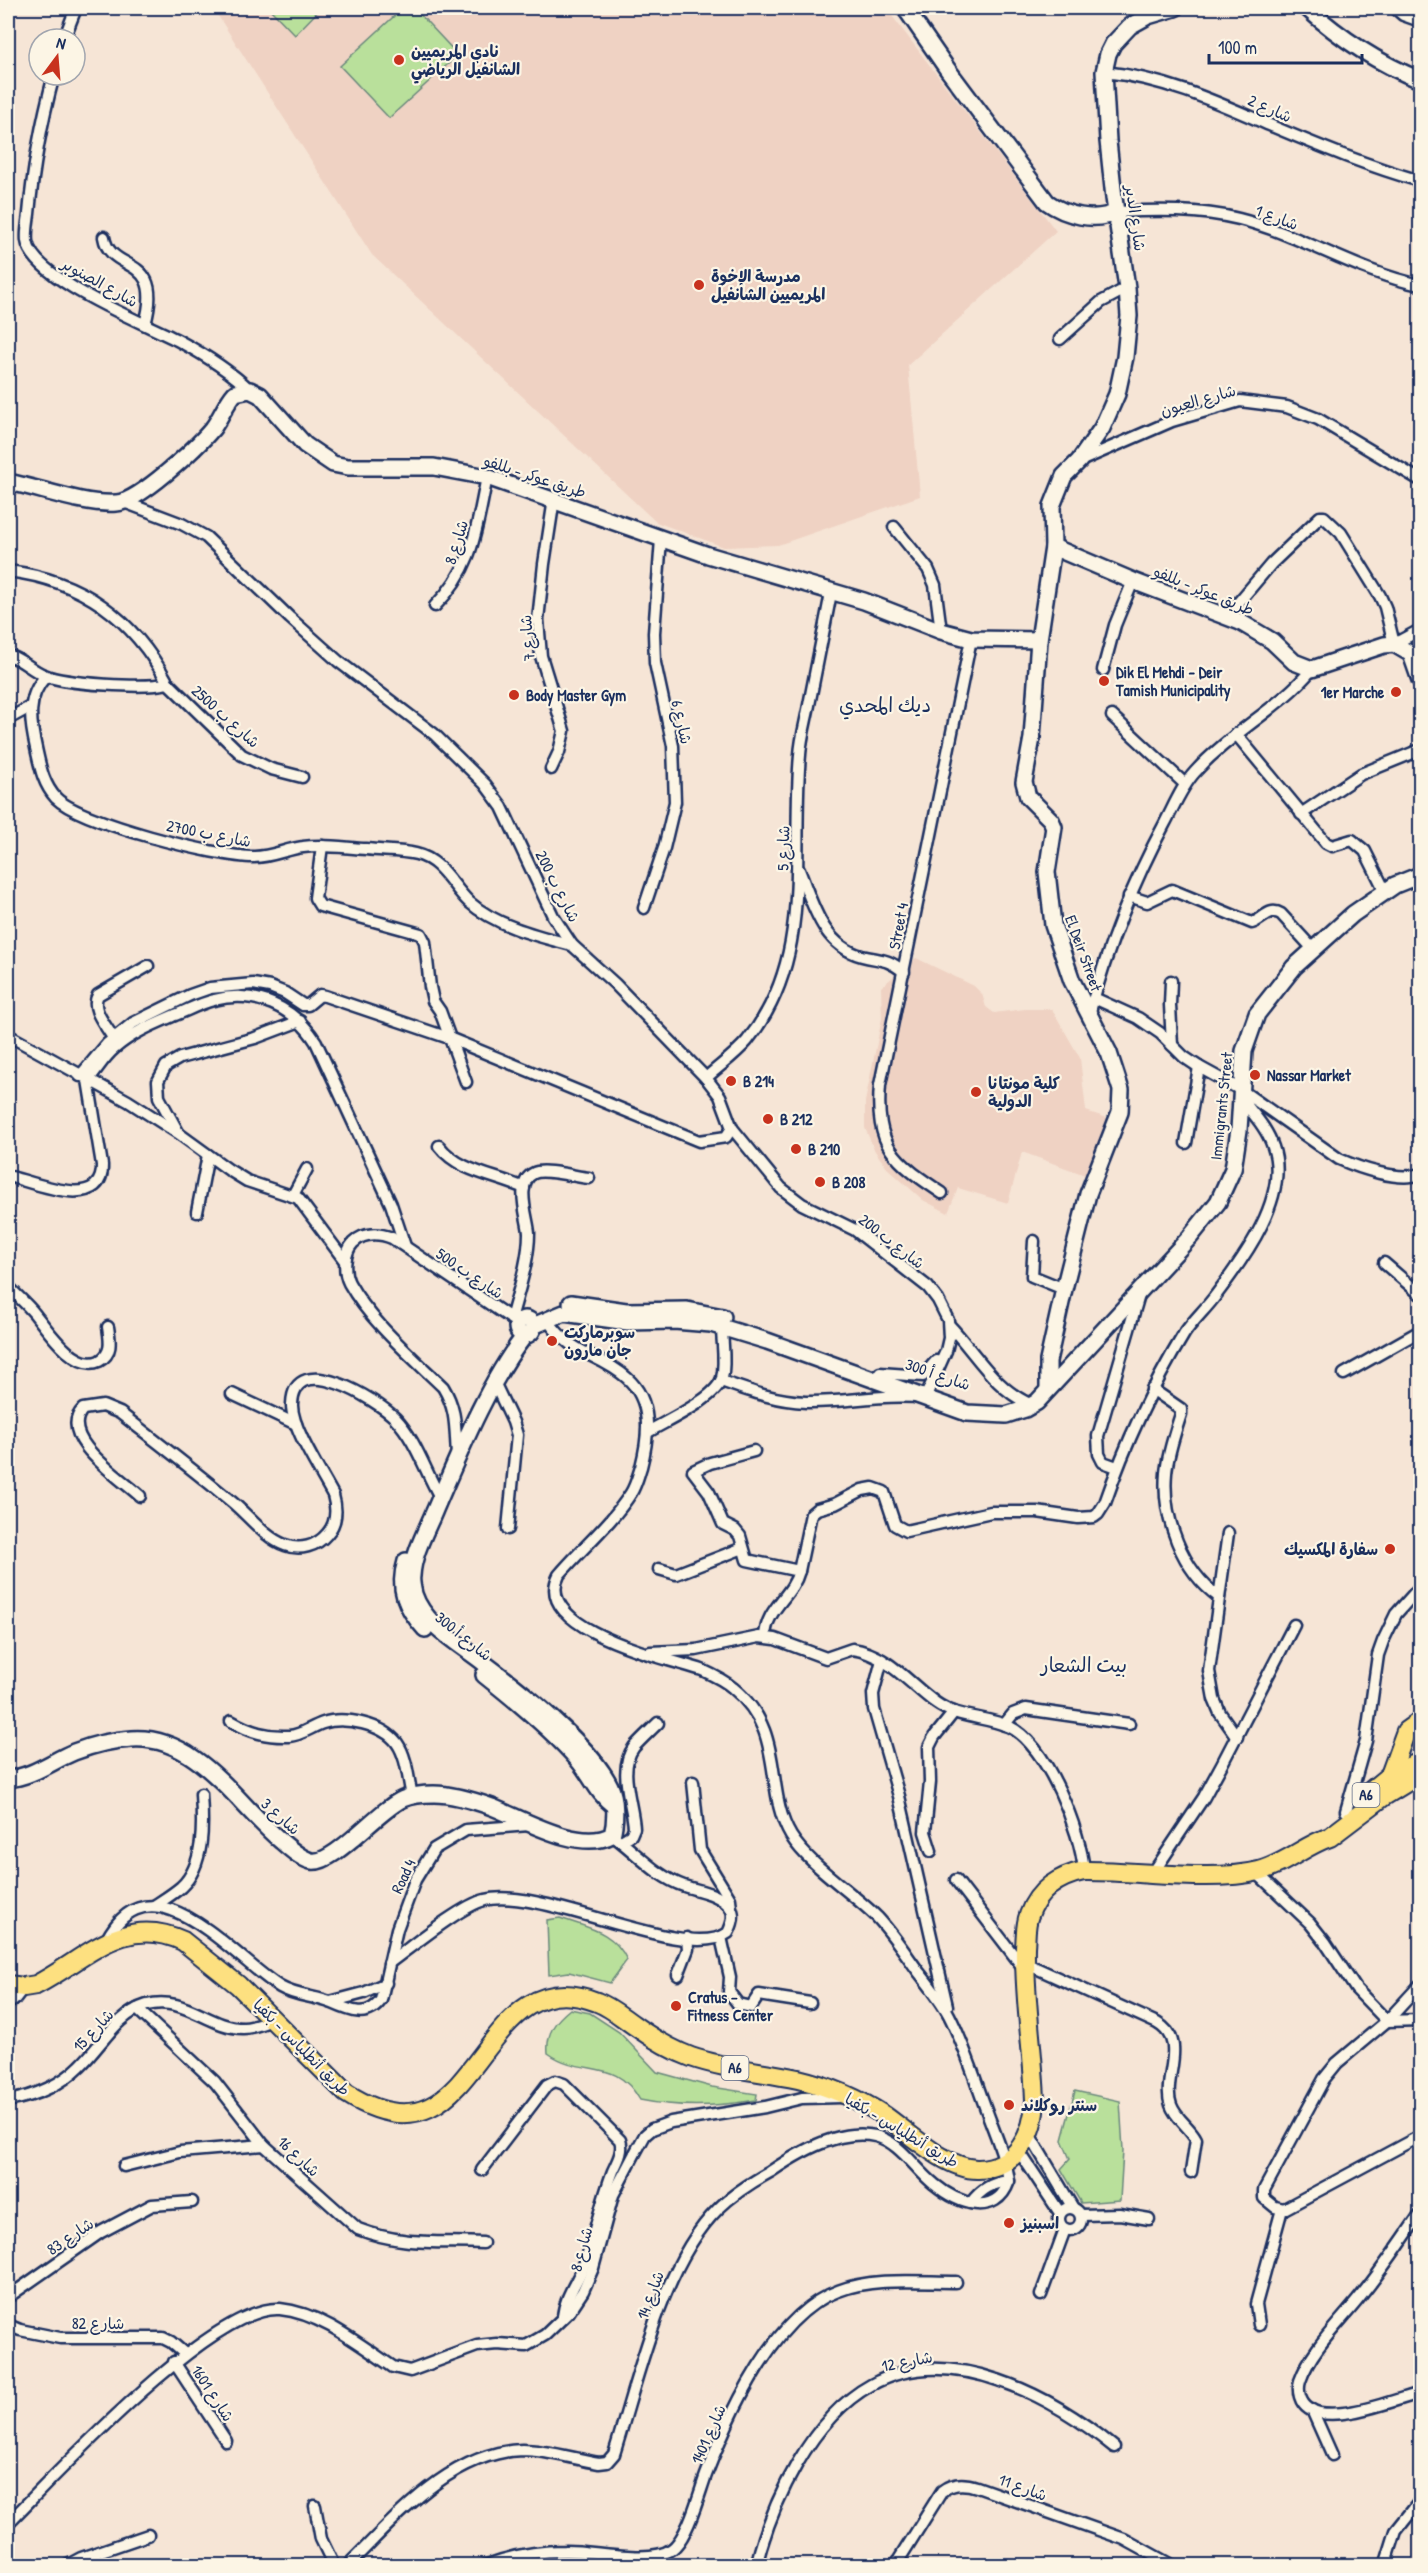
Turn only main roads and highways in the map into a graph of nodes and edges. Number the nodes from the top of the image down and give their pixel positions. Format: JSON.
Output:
{"nodes":[{"id":1,"x":1420,"y":1721,"type":"edge"},
{"id":2,"x":1405,"y":1734,"type":"junction"},
{"id":3,"x":1420,"y":1754,"type":"edge"},
{"id":4,"x":1420,"y":1762,"type":"edge"},
{"id":5,"x":1410,"y":1779,"type":"edge"},
{"id":6,"x":1321,"y":1839,"type":"junction"},
{"id":7,"x":16,"y":1986,"type":"edge"}],
"edges":[{"from":1,"to":2,"type":"highway"},
{"from":2,"to":3,"type":"highway"},
{"from":2,"to":5,"type":"highway"},
{"from":4,"to":5,"type":"highway","number":"A6"},
{"from":5,"to":6,"type":"highway","number":"A6"},
{"from":5,"to":6,"type":"highway","number":"A6"},
{"from":6,"to":7,"type":"highway","name":"طريق أنطلياس - بكفيا","number":"A6"}]}
